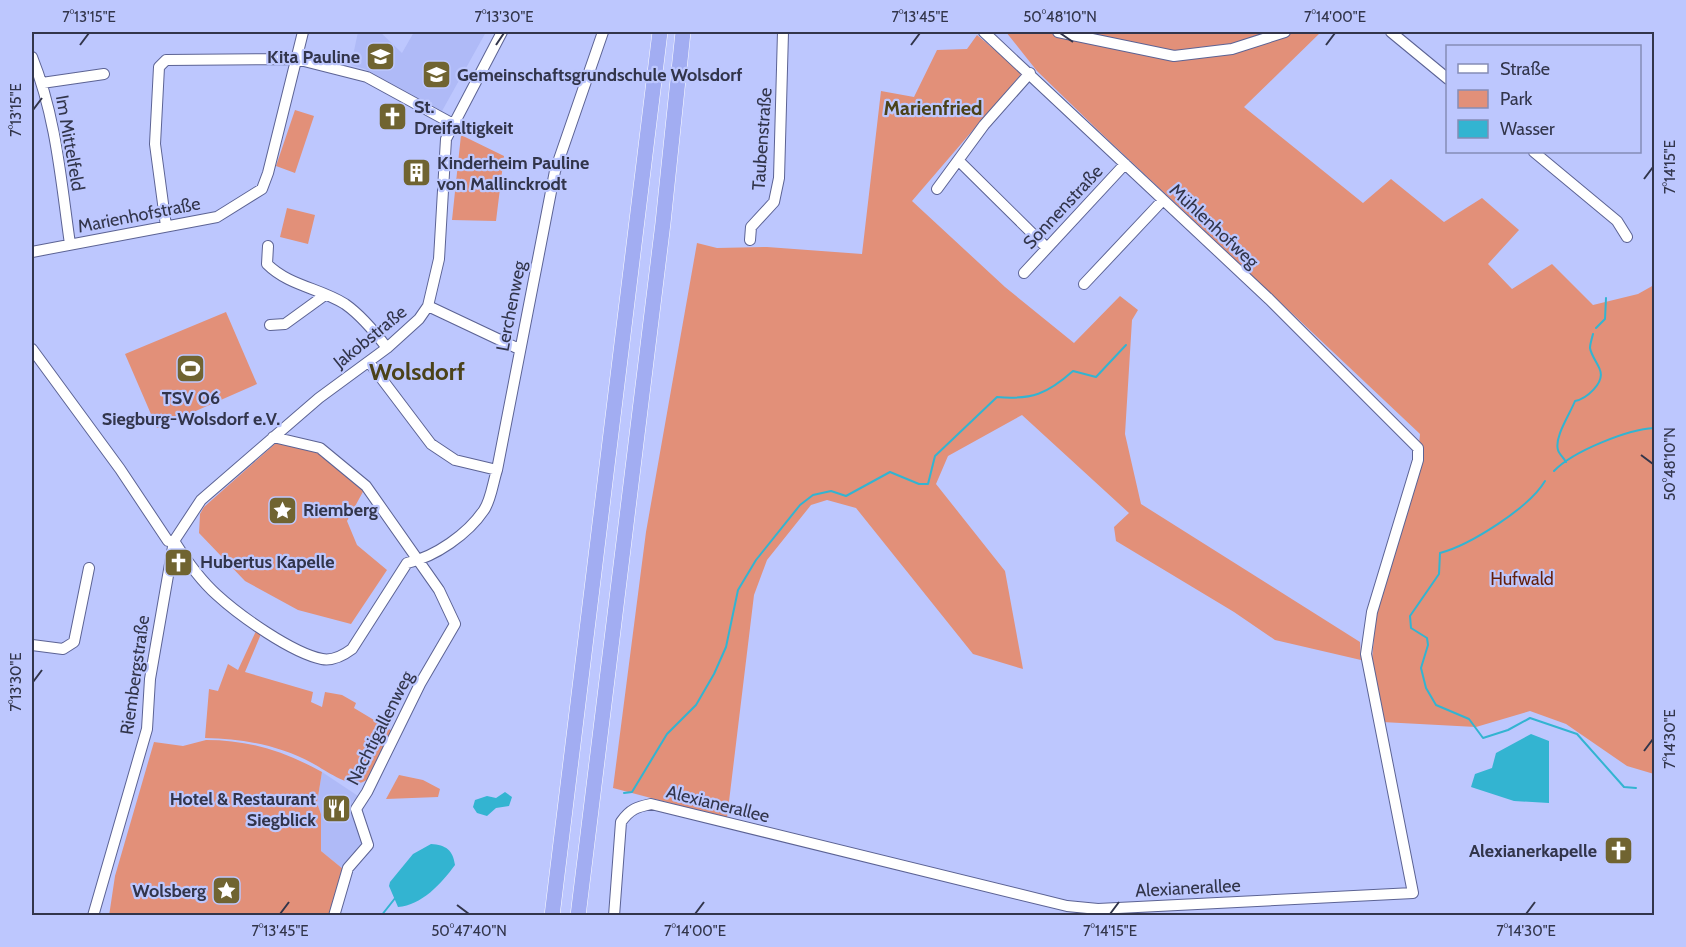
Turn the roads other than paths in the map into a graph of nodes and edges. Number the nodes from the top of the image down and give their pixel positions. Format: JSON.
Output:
{"nodes":[{"id":1,"x":303,"y":32,"type":"edge"},
{"id":2,"x":502,"y":32,"type":"edge"},
{"id":3,"x":603,"y":32,"type":"edge"},
{"id":4,"x":660,"y":32,"type":"edge"},
{"id":5,"x":683,"y":32,"type":"edge"},
{"id":6,"x":783,"y":32,"type":"edge"},
{"id":7,"x":984,"y":32,"type":"edge"},
{"id":8,"x":1058,"y":32,"type":"edge"},
{"id":9,"x":1285,"y":32,"type":"edge"},
{"id":10,"x":1391,"y":32,"type":"edge"},
{"id":11,"x":32,"y":57,"type":"edge"},
{"id":12,"x":296,"y":59,"type":"junction"},
{"id":13,"x":1030,"y":73,"type":"junction"},
{"id":14,"x":104,"y":74,"type":"dead end"},
{"id":15,"x":1446,"y":76,"type":"edge"},
{"id":16,"x":42,"y":83,"type":"junction"},
{"id":17,"x":453,"y":124,"type":"junction"},
{"id":18,"x":1535,"y":153,"type":"edge"},
{"id":19,"x":960,"y":162,"type":"junction"},
{"id":20,"x":1125,"y":164,"type":"junction"},
{"id":21,"x":937,"y":189,"type":"dead end"},
{"id":22,"x":1163,"y":200,"type":"junction"},
{"id":23,"x":166,"y":226,"type":"junction"},
{"id":24,"x":1627,"y":237,"type":"dead end"},
{"id":25,"x":750,"y":240,"type":"dead end"},
{"id":26,"x":70,"y":244,"type":"junction"},
{"id":27,"x":268,"y":246,"type":"dead end"},
{"id":28,"x":1047,"y":248,"type":"junction"},
{"id":29,"x":32,"y":252,"type":"edge"},
{"id":30,"x":1024,"y":273,"type":"dead end"},
{"id":31,"x":1084,"y":284,"type":"dead end"},
{"id":32,"x":325,"y":295,"type":"junction"},
{"id":33,"x":428,"y":306,"type":"junction"},
{"id":34,"x":270,"y":325,"type":"dead end"},
{"id":35,"x":32,"y":348,"type":"edge"},
{"id":36,"x":387,"y":348,"type":"junction"},
{"id":37,"x":519,"y":349,"type":"junction"},
{"id":38,"x":369,"y":362,"type":"junction"},
{"id":39,"x":273,"y":437,"type":"junction"},
{"id":40,"x":1418,"y":448,"type":"joint"},
{"id":41,"x":497,"y":470,"type":"junction"},
{"id":42,"x":174,"y":541,"type":"junction"},
{"id":43,"x":418,"y":561,"type":"junction"},
{"id":44,"x":90,"y":568,"type":"dead end"},
{"id":45,"x":32,"y":645,"type":"edge"},
{"id":46,"x":93,"y":915,"type":"edge"},
{"id":47,"x":334,"y":915,"type":"edge"},
{"id":48,"x":552,"y":915,"type":"edge"},
{"id":49,"x":578,"y":915,"type":"edge"},
{"id":50,"x":614,"y":915,"type":"edge"}],
"edges":[{"from":1,"to":12,"type":"street","name":"Marienhofstraße"},
{"from":2,"to":17,"type":"street","name":"Jakobstraße"},
{"from":3,"to":37,"type":"street","name":"Lerchenweg"},
{"from":4,"to":48,"type":"highway"},
{"from":5,"to":49,"type":"highway"},
{"from":6,"to":25,"type":"street","name":"Taubenstraße"},
{"from":7,"to":13,"type":"street","name":"Mühlenhofweg"},
{"from":8,"to":9,"type":"street"},
{"from":10,"to":15,"type":"street"},
{"from":11,"to":16,"type":"street","name":"Im Mittelfeld"},
{"from":12,"to":17,"type":"street"},
{"from":12,"to":23,"type":"street","name":"Marienhofstraße"},
{"from":12,"to":23,"type":"street"},
{"from":13,"to":19,"type":"street"},
{"from":13,"to":20,"type":"street","name":"Mühlenhofweg"},
{"from":14,"to":16,"type":"street","name":"Im Mittelfeld"},
{"from":16,"to":26,"type":"street","name":"Im Mittelfeld"},
{"from":17,"to":33,"type":"street","name":"Jakobstraße"},
{"from":18,"to":24,"type":"street"},
{"from":19,"to":21,"type":"street"},
{"from":19,"to":28,"type":"street"},
{"from":20,"to":22,"type":"street","name":"Mühlenhofweg"},
{"from":20,"to":28,"type":"street","name":"Sonnenstraße"},
{"from":22,"to":31,"type":"street"},
{"from":22,"to":40,"type":"street","name":"Mühlenhofweg"},
{"from":23,"to":26,"type":"street","name":"Marienhofstraße"},
{"from":26,"to":29,"type":"street","name":"Marienhofstraße"},
{"from":27,"to":32,"type":"street"},
{"from":28,"to":30,"type":"street","name":"Sonnenstraße"},
{"from":32,"to":34,"type":"street"},
{"from":32,"to":36,"type":"street"},
{"from":33,"to":36,"type":"street","name":"Jakobstraße"},
{"from":33,"to":37,"type":"street"},
{"from":35,"to":42,"type":"street","name":"Lerchenweg"},
{"from":36,"to":38,"type":"street","name":"Jakobstraße"},
{"from":37,"to":41,"type":"street","name":"Lerchenweg"},
{"from":38,"to":39,"type":"street","name":"Jakobstraße"},
{"from":38,"to":41,"type":"street"},
{"from":39,"to":42,"type":"street","name":"Jakobstraße"},
{"from":39,"to":43,"type":"street"},
{"from":40,"to":50,"type":"street","name":"Alexianerallee"},
{"from":41,"to":43,"type":"street","name":"Lerchenweg"},
{"from":42,"to":43,"type":"street","name":"Lerchenweg"},
{"from":42,"to":46,"type":"street","name":"Riembergstraße"},
{"from":43,"to":47,"type":"street","name":"Nachtigallenweg"},
{"from":44,"to":45,"type":"street"}]}
